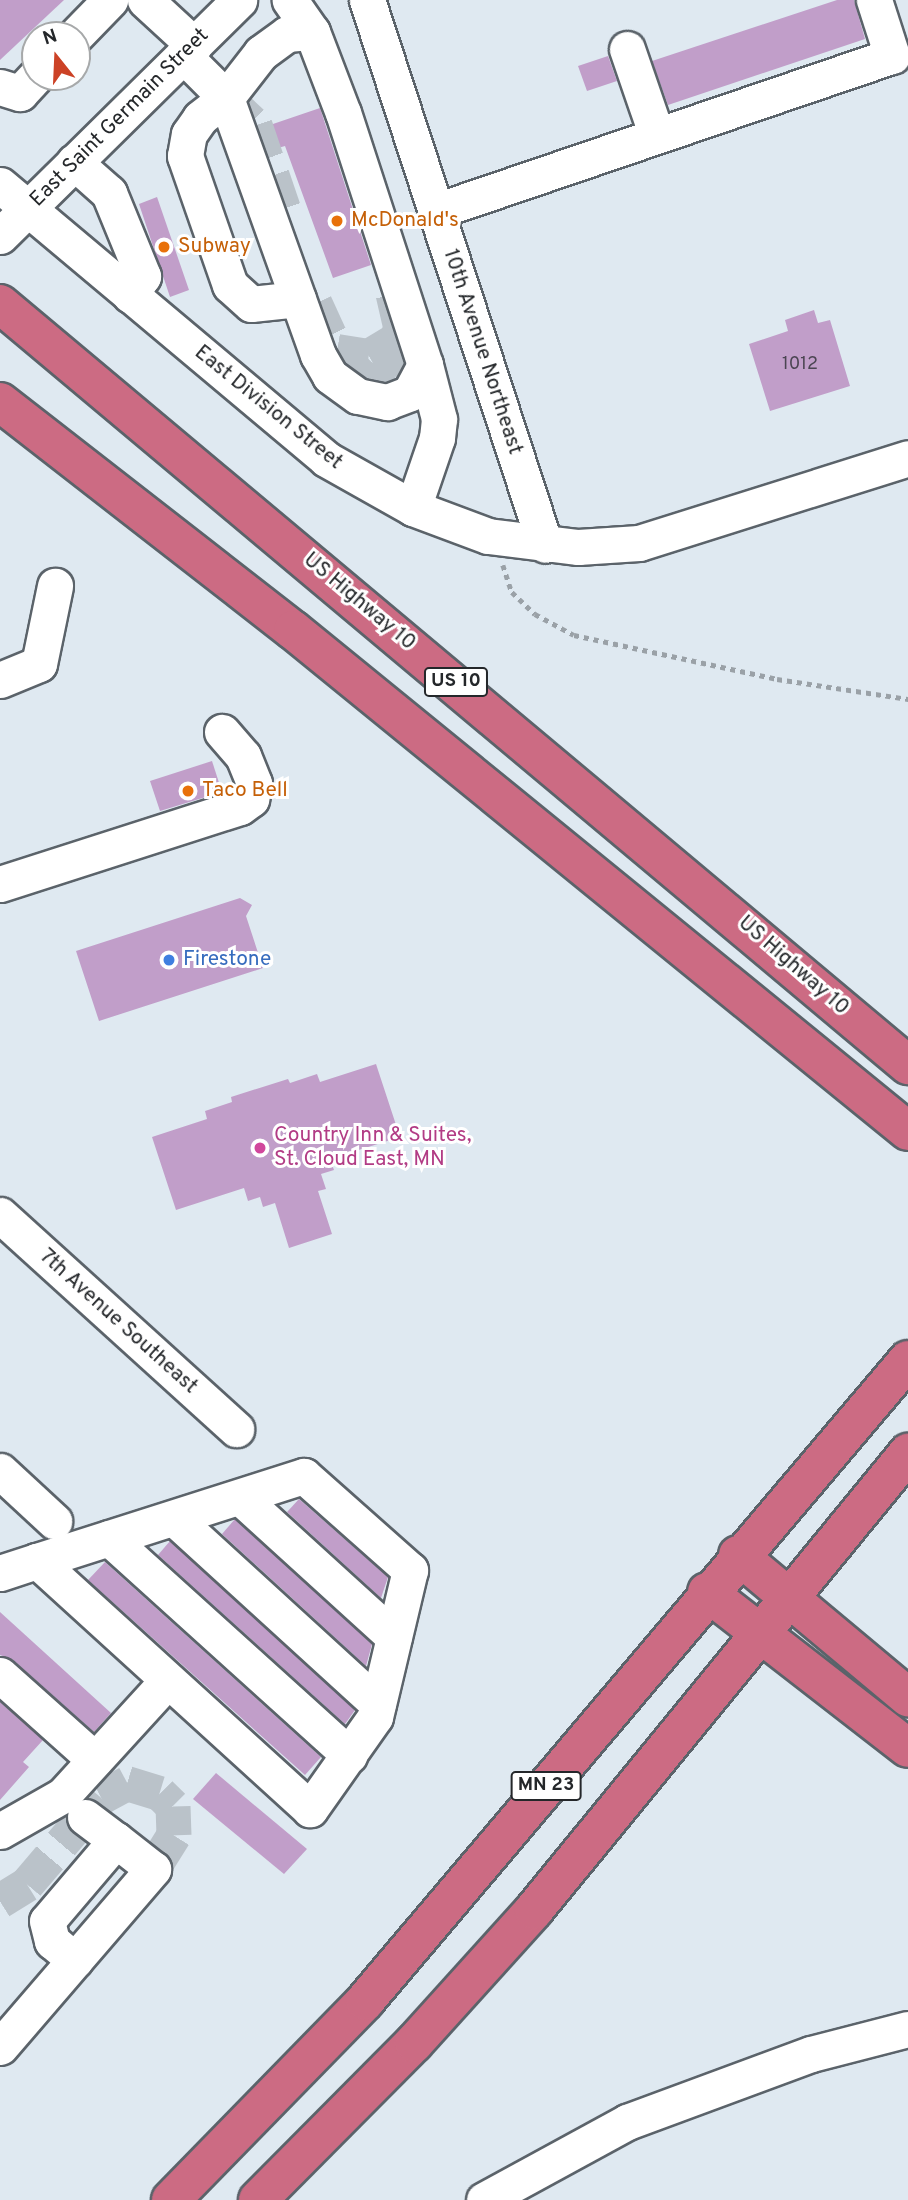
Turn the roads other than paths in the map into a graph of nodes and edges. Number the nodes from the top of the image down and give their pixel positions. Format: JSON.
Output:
{"nodes":[{"id":1,"x":110,"y":0,"type":"edge"},
{"id":2,"x":145,"y":0,"type":"edge"},
{"id":3,"x":239,"y":0,"type":"edge"},
{"id":4,"x":290,"y":0,"type":"edge"},
{"id":5,"x":367,"y":0,"type":"edge"},
{"id":6,"x":874,"y":0,"type":"edge"},
{"id":7,"x":90,"y":21,"type":"edge"},
{"id":8,"x":312,"y":32,"type":"junction"},
{"id":9,"x":627,"y":49,"type":"dead end"},
{"id":10,"x":188,"y":50,"type":"junction"},
{"id":11,"x":900,"y":54,"type":"edge"},
{"id":12,"x":226,"y":98,"type":"junction"},
{"id":13,"x":656,"y":133,"type":"junction"},
{"id":14,"x":74,"y":162,"type":"junction"},
{"id":15,"x":0,"y":185,"type":"edge"},
{"id":16,"x":28,"y":208,"type":"junction"},
{"id":17,"x":436,"y":211,"type":"junction"},
{"id":18,"x":0,"y":236,"type":"edge"},
{"id":19,"x":130,"y":295,"type":"junction"},
{"id":20,"x":298,"y":299,"type":"junction"},
{"id":21,"x":0,"y":304,"type":"edge"},
{"id":22,"x":425,"y":365,"type":"junction"},
{"id":23,"x":0,"y":402,"type":"edge"},
{"id":24,"x":908,"y":458,"type":"edge"},
{"id":25,"x":412,"y":508,"type":"junction"},
{"id":26,"x":545,"y":545,"type":"junction"},
{"id":27,"x":55,"y":586,"type":"dead end"},
{"id":28,"x":0,"y":681,"type":"edge"},
{"id":29,"x":222,"y":732,"type":"dead end"},
{"id":30,"x":0,"y":884,"type":"edge"},
{"id":31,"x":908,"y":1065,"type":"edge"},
{"id":32,"x":908,"y":1130,"type":"edge"},
{"id":33,"x":0,"y":1215,"type":"edge"},
{"id":34,"x":908,"y":1360,"type":"edge"},
{"id":35,"x":236,"y":1429,"type":"dead end"},
{"id":36,"x":908,"y":1453,"type":"edge"},
{"id":37,"x":0,"y":1471,"type":"edge"},
{"id":38,"x":240,"y":1497,"type":"junction"},
{"id":39,"x":174,"y":1518,"type":"junction"},
{"id":40,"x":54,"y":1521,"type":"dead end"},
{"id":41,"x":109,"y":1538,"type":"junction"},
{"id":42,"x":738,"y":1555,"type":"junction"},
{"id":43,"x":37,"y":1561,"type":"junction"},
{"id":44,"x":0,"y":1573,"type":"edge"},
{"id":45,"x":707,"y":1592,"type":"junction"},
{"id":46,"x":789,"y":1598,"type":"junction"},
{"id":47,"x":761,"y":1632,"type":"junction"},
{"id":48,"x":394,"y":1637,"type":"junction"},
{"id":49,"x":0,"y":1675,"type":"edge"},
{"id":50,"x":167,"y":1681,"type":"junction"},
{"id":51,"x":908,"y":1697,"type":"edge"},
{"id":52,"x":378,"y":1704,"type":"junction"},
{"id":53,"x":908,"y":1748,"type":"edge"},
{"id":54,"x":349,"y":1755,"type":"junction"},
{"id":55,"x":95,"y":1760,"type":"junction"},
{"id":56,"x":85,"y":1817,"type":"dead end"},
{"id":57,"x":0,"y":1831,"type":"edge"},
{"id":58,"x":116,"y":1840,"type":"junction"},
{"id":59,"x":75,"y":1959,"type":"junction"},
{"id":60,"x":908,"y":2029,"type":"edge"},
{"id":61,"x":0,"y":2047,"type":"edge"},
{"id":62,"x":171,"y":2200,"type":"edge"},
{"id":63,"x":258,"y":2200,"type":"edge"},
{"id":64,"x":484,"y":2200,"type":"edge"}],
"edges":[{"from":1,"to":7,"type":"street"},
{"from":2,"to":10,"type":"street"},
{"from":3,"to":10,"type":"street","name":"East Saint Germain Street"},
{"from":4,"to":8,"type":"street"},
{"from":5,"to":17,"type":"street","name":"10th Avenue Northeast"},
{"from":6,"to":11,"type":"street"},
{"from":8,"to":12,"type":"street"},
{"from":8,"to":22,"type":"street"},
{"from":9,"to":13,"type":"street"},
{"from":10,"to":12,"type":"street"},
{"from":10,"to":14,"type":"street","name":"East Saint Germain Street"},
{"from":11,"to":13,"type":"street"},
{"from":12,"to":20,"type":"street"},
{"from":12,"to":20,"type":"street"},
{"from":13,"to":17,"type":"street"},
{"from":14,"to":16,"type":"street","name":"East Saint Germain Street"},
{"from":14,"to":19,"type":"street"},
{"from":15,"to":16,"type":"street","name":"East Division Street"},
{"from":16,"to":18,"type":"street","name":"East Saint Germain Street"},
{"from":16,"to":19,"type":"street","name":"East Division Street"},
{"from":17,"to":26,"type":"street","name":"10th Avenue Northeast"},
{"from":19,"to":25,"type":"street","name":"East Division Street"},
{"from":20,"to":22,"type":"street"},
{"from":21,"to":31,"type":"highway","name":"US Highway 10","number":"US 10"},
{"from":22,"to":25,"type":"street"},
{"from":23,"to":32,"type":"highway","number":"US 10"},
{"from":24,"to":26,"type":"street","name":"East Division Street"},
{"from":25,"to":26,"type":"street","name":"East Division Street"},
{"from":27,"to":28,"type":"street"},
{"from":29,"to":30,"type":"street"},
{"from":33,"to":35,"type":"street","name":"7th Avenue Southeast"},
{"from":34,"to":42,"type":"highway","number":"MN 23"},
{"from":36,"to":46,"type":"highway","number":"MN 23"},
{"from":37,"to":40,"type":"street"},
{"from":38,"to":39,"type":"street"},
{"from":38,"to":48,"type":"street"},
{"from":38,"to":48,"type":"street"},
{"from":39,"to":41,"type":"street"},
{"from":39,"to":52,"type":"street"},
{"from":41,"to":43,"type":"street"},
{"from":41,"to":54,"type":"street"},
{"from":42,"to":45,"type":"highway","number":"MN 23"},
{"from":42,"to":46,"type":"highway"},
{"from":43,"to":44,"type":"street"},
{"from":43,"to":50,"type":"street"},
{"from":45,"to":47,"type":"highway"},
{"from":45,"to":62,"type":"highway","number":"MN 23"},
{"from":46,"to":47,"type":"highway","number":"MN 23"},
{"from":46,"to":51,"type":"highway"},
{"from":47,"to":53,"type":"highway"},
{"from":47,"to":63,"type":"highway","number":"MN 23"},
{"from":48,"to":52,"type":"street"},
{"from":49,"to":55,"type":"street"},
{"from":50,"to":54,"type":"street"},
{"from":50,"to":55,"type":"street"},
{"from":52,"to":54,"type":"street"},
{"from":55,"to":57,"type":"street"},
{"from":56,"to":58,"type":"street"},
{"from":58,"to":59,"type":"street"},
{"from":58,"to":59,"type":"street"},
{"from":59,"to":61,"type":"street"},
{"from":60,"to":64,"type":"street"}]}
